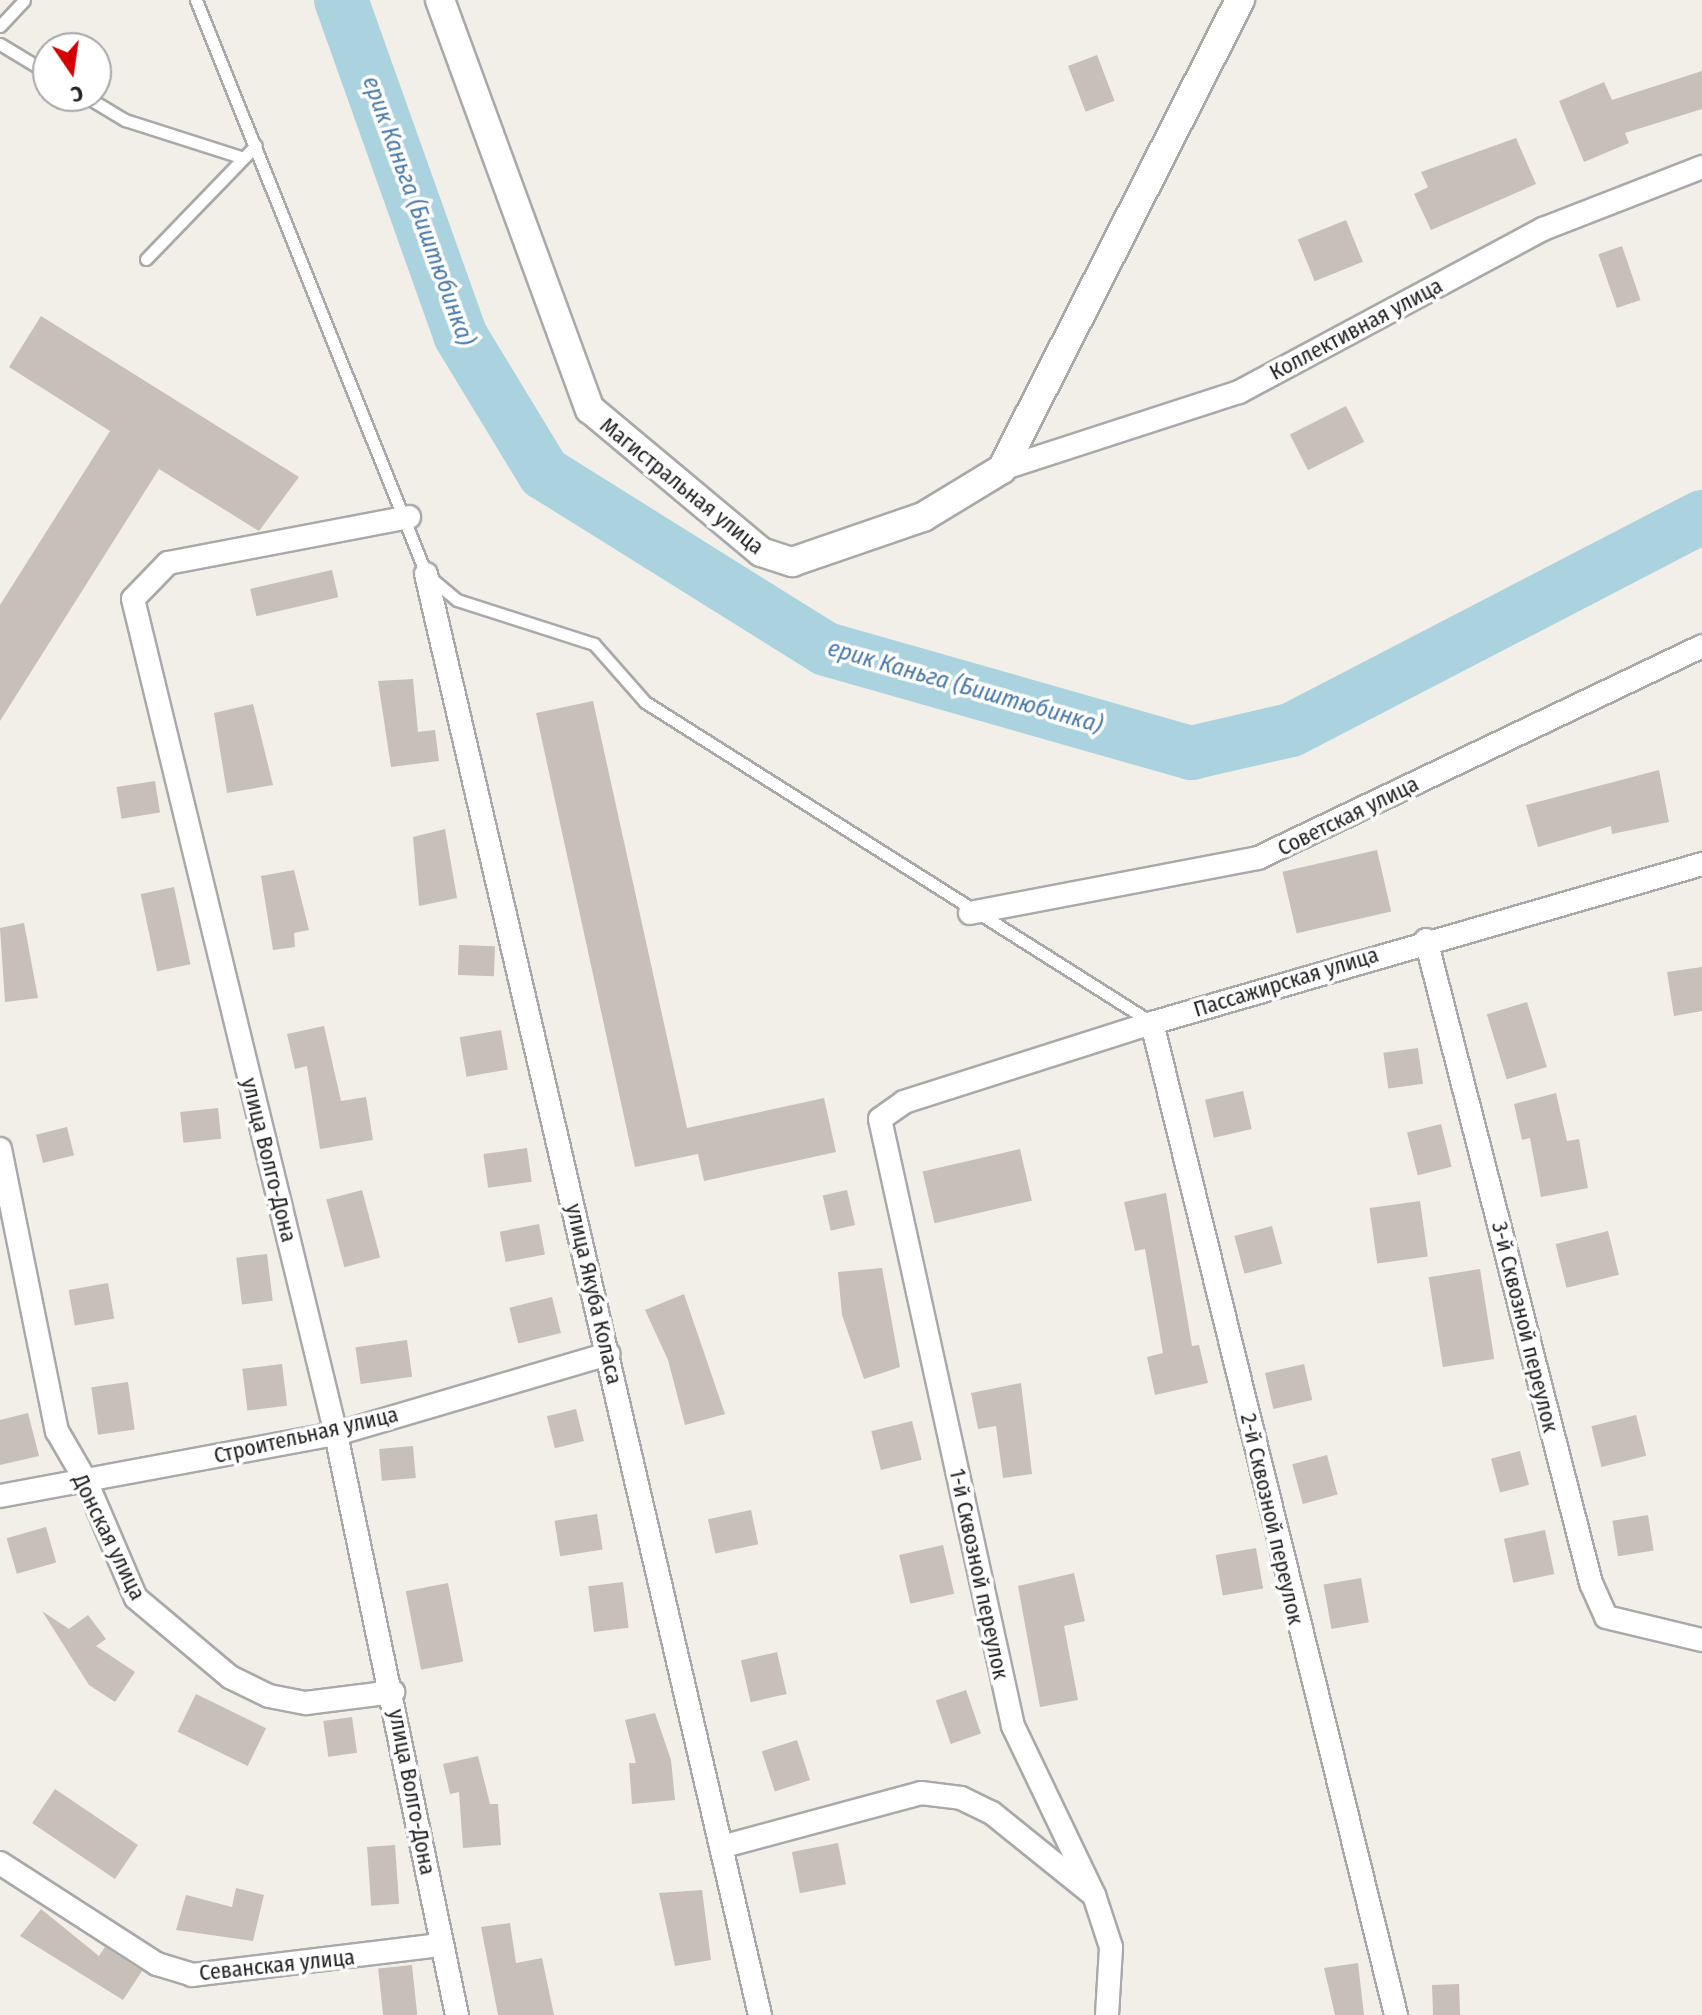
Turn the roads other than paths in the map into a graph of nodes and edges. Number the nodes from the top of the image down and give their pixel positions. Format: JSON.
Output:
{"nodes":[{"id":1,"x":24,"y":0,"type":"edge"},
{"id":2,"x":196,"y":0,"type":"edge"},
{"id":3,"x":440,"y":0,"type":"edge"},
{"id":4,"x":1240,"y":0,"type":"edge"},
{"id":5,"x":0,"y":26,"type":"edge"},
{"id":6,"x":0,"y":44,"type":"edge"},
{"id":7,"x":32,"y":63,"type":"edge"},
{"id":8,"x":112,"y":112,"type":"edge"},
{"id":9,"x":256,"y":145,"type":"junction"},
{"id":10,"x":238,"y":156,"type":"junction"},
{"id":11,"x":1702,"y":167,"type":"edge"},
{"id":12,"x":146,"y":259,"type":"dead end"},
{"id":13,"x":1002,"y":469,"type":"junction"},
{"id":14,"x":409,"y":517,"type":"junction"},
{"id":15,"x":426,"y":574,"type":"junction"},
{"id":16,"x":1702,"y":646,"type":"edge"},
{"id":17,"x":1702,"y":864,"type":"edge"},
{"id":18,"x":970,"y":913,"type":"junction"},
{"id":19,"x":1426,"y":940,"type":"junction"},
{"id":20,"x":1152,"y":1023,"type":"junction"},
{"id":21,"x":880,"y":1119,"type":"joint"},
{"id":22,"x":0,"y":1149,"type":"edge"},
{"id":23,"x":608,"y":1354,"type":"junction"},
{"id":24,"x":336,"y":1434,"type":"junction"},
{"id":25,"x":86,"y":1481,"type":"junction"},
{"id":26,"x":0,"y":1496,"type":"edge"},
{"id":27,"x":1702,"y":1640,"type":"edge"},
{"id":28,"x":393,"y":1692,"type":"junction"},
{"id":29,"x":721,"y":1847,"type":"junction"},
{"id":30,"x":0,"y":1863,"type":"edge"},
{"id":31,"x":1094,"y":1895,"type":"junction"},
{"id":32,"x":441,"y":1945,"type":"junction"},
{"id":33,"x":457,"y":2015,"type":"edge"},
{"id":34,"x":760,"y":2015,"type":"edge"},
{"id":35,"x":1107,"y":2015,"type":"edge"},
{"id":36,"x":1396,"y":2015,"type":"edge"}],
"edges":[{"from":1,"to":5,"type":"lane"},
{"from":2,"to":9,"type":"lane"},
{"from":3,"to":13,"type":"street","name":"Магистральная улица"},
{"from":4,"to":13,"type":"street"},
{"from":6,"to":7,"type":"lane"},
{"from":8,"to":10,"type":"lane"},
{"from":9,"to":10,"type":"lane"},
{"from":9,"to":14,"type":"lane"},
{"from":10,"to":12,"type":"lane"},
{"from":11,"to":13,"type":"street","name":"Коллективная улица"},
{"from":14,"to":15,"type":"lane"},
{"from":14,"to":24,"type":"street","name":"улица Волго-Дона"},
{"from":15,"to":18,"type":"lane"},
{"from":15,"to":23,"type":"street","name":"улица Якуба Коласа"},
{"from":16,"to":18,"type":"street","name":"Советская улица"},
{"from":17,"to":19,"type":"street","name":"Пассажирская улица"},
{"from":18,"to":20,"type":"lane"},
{"from":19,"to":20,"type":"street","name":"Пассажирская улица"},
{"from":19,"to":27,"type":"street","name":"3-й Сквозной переулок"},
{"from":20,"to":21,"type":"street","name":"Пассажирская улица"},
{"from":20,"to":36,"type":"street","name":"2-й Сквозной переулок"},
{"from":21,"to":31,"type":"street","name":"1-й Сквозной переулок"},
{"from":22,"to":25,"type":"street","name":"Донская улица"},
{"from":23,"to":24,"type":"street","name":"Строительная улица"},
{"from":23,"to":29,"type":"street","name":"улица Якуба Коласа"},
{"from":24,"to":25,"type":"street","name":"Строительная улица"},
{"from":24,"to":28,"type":"street","name":"улица Волго-Дона"},
{"from":25,"to":26,"type":"street","name":"Строительная улица"},
{"from":25,"to":28,"type":"street","name":"Донская улица"},
{"from":28,"to":32,"type":"street","name":"улица Волго-Дона"},
{"from":29,"to":31,"type":"street"},
{"from":29,"to":34,"type":"street","name":"улица Якуба Коласа"},
{"from":30,"to":32,"type":"street","name":"Севанская улица"},
{"from":31,"to":35,"type":"street","name":"1-й Сквозной переулок"},
{"from":32,"to":33,"type":"street","name":"улица Волго-Дона"}]}
